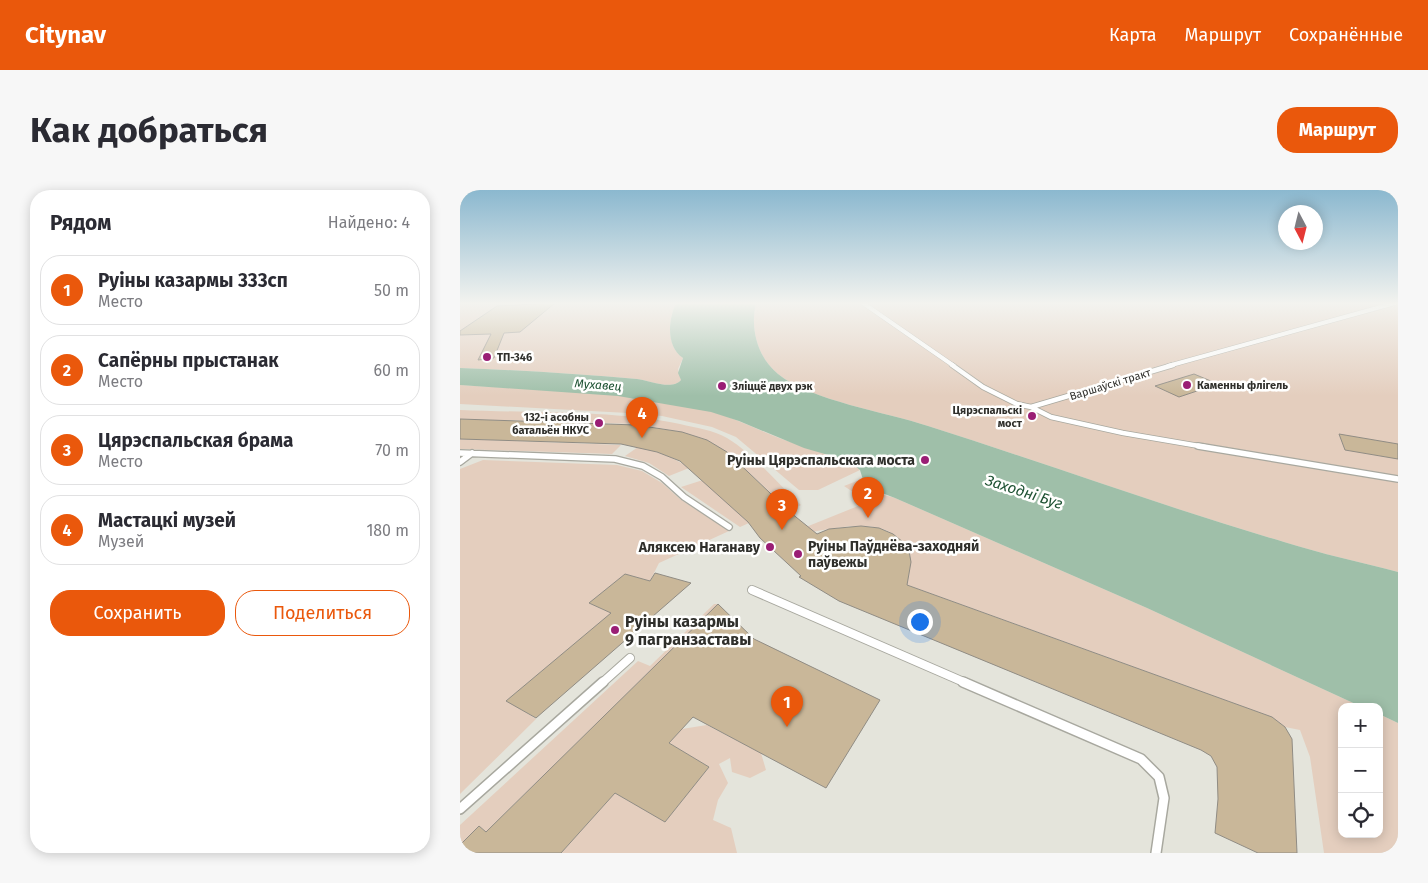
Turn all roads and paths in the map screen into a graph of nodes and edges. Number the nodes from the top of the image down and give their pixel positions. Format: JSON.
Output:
{"nodes":[{"id":1,"x":911,"y":334,"type":"edge"},
{"id":2,"x":1283,"y":334,"type":"edge"},
{"id":3,"x":1032,"y":407,"type":"junction"},
{"id":4,"x":460,"y":452,"type":"edge"},
{"id":5,"x":472,"y":453,"type":"junction"},
{"id":6,"x":460,"y":462,"type":"edge"},
{"id":7,"x":1398,"y":479,"type":"edge"},
{"id":8,"x":729,"y":527,"type":"dead end"},
{"id":9,"x":752,"y":590,"type":"dead end"},
{"id":10,"x":630,"y":658,"type":"dead end"},
{"id":11,"x":460,"y":809,"type":"edge"},
{"id":12,"x":1156,"y":853,"type":"edge"}],
"edges":[{"from":1,"to":3,"type":"lane"},
{"from":2,"to":3,"type":"lane","name":"Варшаўскі тракт"},
{"from":3,"to":7,"type":"lane"},
{"from":4,"to":5,"type":"lane"},
{"from":5,"to":6,"type":"lane"},
{"from":5,"to":8,"type":"lane"},
{"from":9,"to":12,"type":"lane"},
{"from":10,"to":11,"type":"lane"}]}
